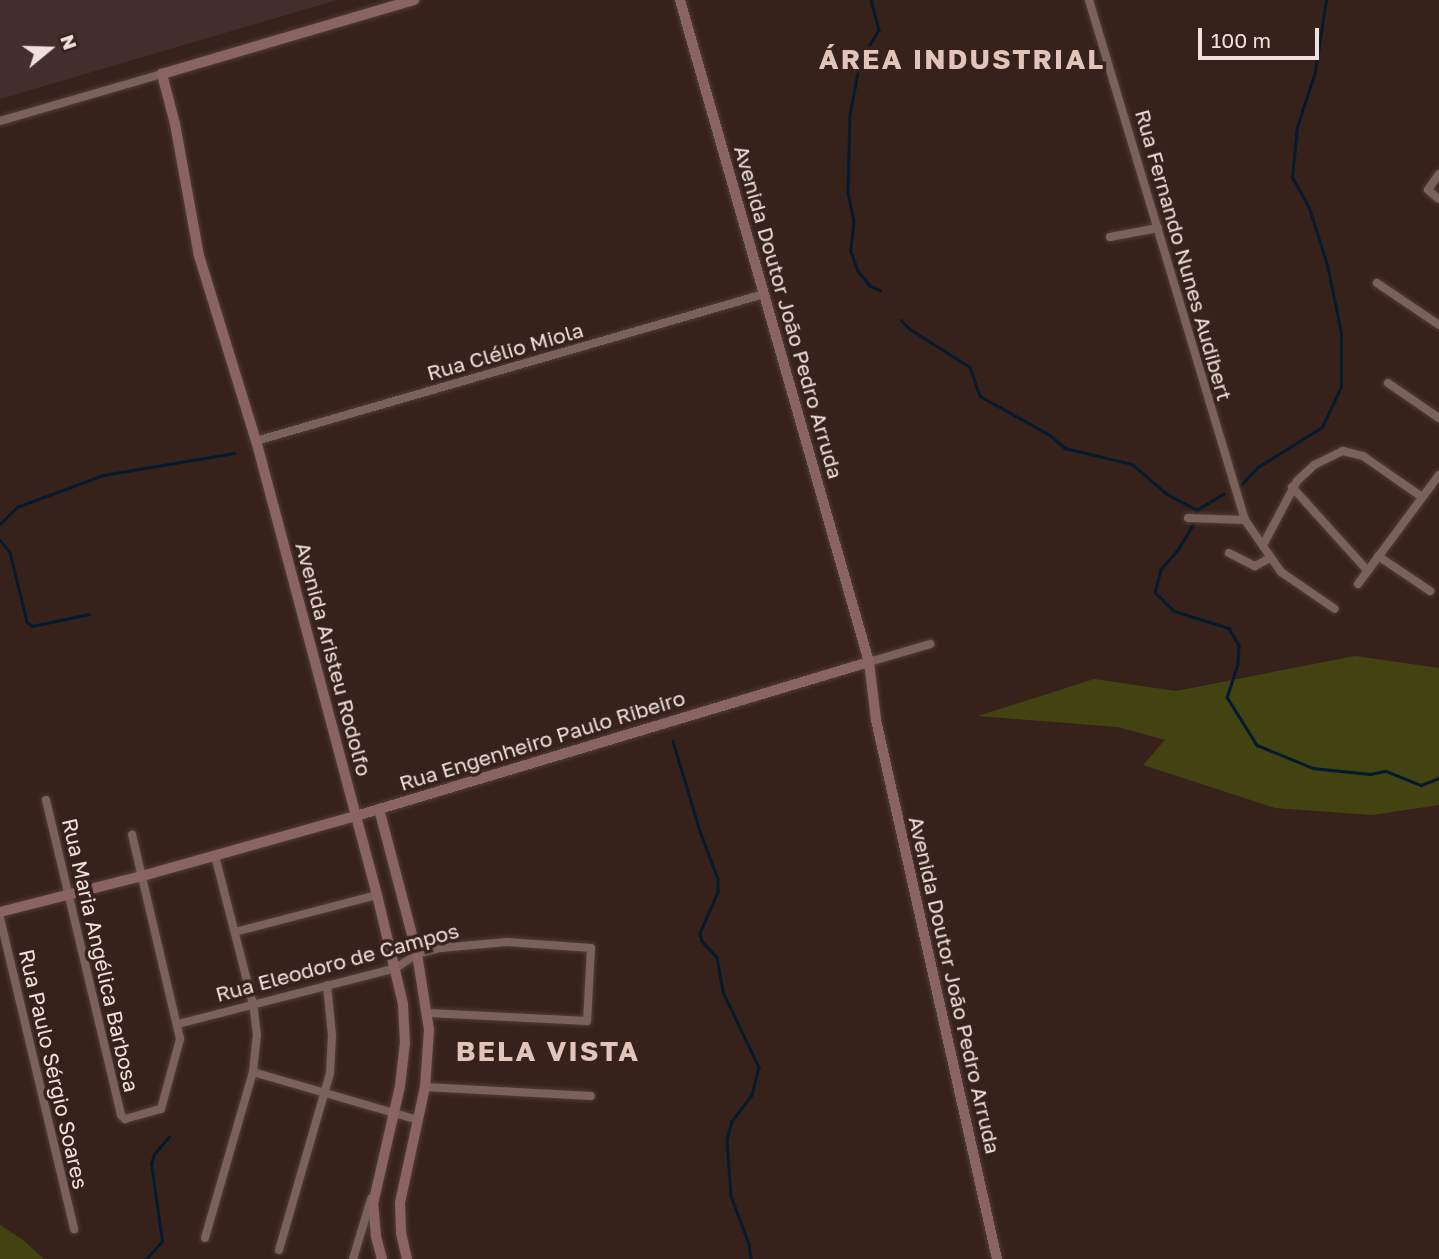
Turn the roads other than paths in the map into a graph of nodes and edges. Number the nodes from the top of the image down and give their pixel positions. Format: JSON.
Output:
{"nodes":[{"id":1,"x":414,"y":0,"type":"edge"},
{"id":2,"x":680,"y":0,"type":"edge"},
{"id":3,"x":1089,"y":0,"type":"edge"},
{"id":4,"x":162,"y":74,"type":"junction"},
{"id":5,"x":0,"y":121,"type":"edge"},
{"id":6,"x":1439,"y":174,"type":"edge"},
{"id":7,"x":1439,"y":198,"type":"edge"},
{"id":8,"x":1158,"y":228,"type":"junction"},
{"id":9,"x":1110,"y":237,"type":"dead end"},
{"id":10,"x":1377,"y":283,"type":"dead end"},
{"id":11,"x":764,"y":294,"type":"junction"},
{"id":12,"x":1439,"y":325,"type":"edge"},
{"id":13,"x":1388,"y":383,"type":"dead end"},
{"id":14,"x":1439,"y":418,"type":"edge"},
{"id":15,"x":256,"y":441,"type":"junction"},
{"id":16,"x":1439,"y":475,"type":"edge"},
{"id":17,"x":1292,"y":487,"type":"junction"},
{"id":18,"x":1422,"y":498,"type":"junction"},
{"id":19,"x":1188,"y":518,"type":"dead end"},
{"id":20,"x":1245,"y":520,"type":"junction"},
{"id":21,"x":1263,"y":545,"type":"junction"},
{"id":22,"x":1228,"y":553,"type":"dead end"},
{"id":23,"x":1378,"y":556,"type":"junction"},
{"id":24,"x":1270,"y":558,"type":"junction"},
{"id":25,"x":1368,"y":571,"type":"junction"},
{"id":26,"x":1358,"y":584,"type":"dead end"},
{"id":27,"x":1430,"y":590,"type":"dead end"},
{"id":28,"x":1335,"y":609,"type":"dead end"},
{"id":29,"x":930,"y":644,"type":"dead end"},
{"id":30,"x":869,"y":662,"type":"junction"},
{"id":31,"x":46,"y":800,"type":"dead end"},
{"id":32,"x":379,"y":809,"type":"junction"},
{"id":33,"x":356,"y":816,"type":"junction"},
{"id":34,"x":132,"y":835,"type":"dead end"},
{"id":35,"x":215,"y":856,"type":"junction"},
{"id":36,"x":142,"y":876,"type":"junction"},
{"id":37,"x":68,"y":895,"type":"junction"},
{"id":38,"x":377,"y":895,"type":"junction"},
{"id":39,"x":0,"y":912,"type":"edge"},
{"id":40,"x":0,"y":918,"type":"edge"},
{"id":41,"x":235,"y":933,"type":"junction"},
{"id":42,"x":417,"y":954,"type":"junction"},
{"id":43,"x":396,"y":968,"type":"junction"},
{"id":44,"x":327,"y":985,"type":"junction"},
{"id":45,"x":253,"y":1004,"type":"junction"},
{"id":46,"x":428,"y":1013,"type":"junction"},
{"id":47,"x":178,"y":1024,"type":"junction"},
{"id":48,"x":253,"y":1072,"type":"junction"},
{"id":49,"x":425,"y":1087,"type":"junction"},
{"id":50,"x":326,"y":1093,"type":"junction"},
{"id":51,"x":591,"y":1096,"type":"dead end"},
{"id":52,"x":395,"y":1113,"type":"junction"},
{"id":53,"x":418,"y":1120,"type":"junction"},
{"id":54,"x":377,"y":1179,"type":"junction"},
{"id":55,"x":74,"y":1229,"type":"dead end"},
{"id":56,"x":205,"y":1238,"type":"dead end"},
{"id":57,"x":279,"y":1250,"type":"dead end"},
{"id":58,"x":353,"y":1259,"type":"edge"},
{"id":59,"x":382,"y":1259,"type":"edge"},
{"id":60,"x":407,"y":1259,"type":"edge"},
{"id":61,"x":997,"y":1259,"type":"edge"}],
"edges":[{"from":1,"to":4,"type":"street"},
{"from":2,"to":11,"type":"street","name":"Avenida Doutor João Pedro Arruda"},
{"from":3,"to":8,"type":"street","name":"Rua Fernando Nunes Audibert"},
{"from":4,"to":5,"type":"street"},
{"from":4,"to":15,"type":"street","name":"Avenida Aristeu Rodolfo"},
{"from":6,"to":7,"type":"street"},
{"from":8,"to":9,"type":"street"},
{"from":8,"to":20,"type":"street","name":"Rua Fernando Nunes Audibert"},
{"from":10,"to":12,"type":"street"},
{"from":11,"to":15,"type":"street","name":"Rua Clélio Miola"},
{"from":11,"to":30,"type":"street","name":"Avenida Doutor João Pedro Arruda"},
{"from":13,"to":14,"type":"street"},
{"from":15,"to":33,"type":"street","name":"Avenida Aristeu Rodolfo"},
{"from":16,"to":18,"type":"street"},
{"from":17,"to":18,"type":"street"},
{"from":17,"to":21,"type":"street"},
{"from":17,"to":25,"type":"street"},
{"from":18,"to":23,"type":"street"},
{"from":19,"to":20,"type":"street"},
{"from":20,"to":21,"type":"street"},
{"from":21,"to":24,"type":"street"},
{"from":22,"to":24,"type":"street"},
{"from":23,"to":25,"type":"street"},
{"from":23,"to":27,"type":"street"},
{"from":24,"to":28,"type":"street"},
{"from":25,"to":26,"type":"street"},
{"from":29,"to":30,"type":"street","name":"Rua Engenheiro Paulo Ribeiro"},
{"from":30,"to":32,"type":"street","name":"Rua Engenheiro Paulo Ribeiro"},
{"from":30,"to":61,"type":"street","name":"Avenida Doutor João Pedro Arruda"},
{"from":31,"to":37,"type":"street","name":"Rua Maria Angélica Barbosa"},
{"from":32,"to":33,"type":"street","name":"Rua Engenheiro Paulo Ribeiro"},
{"from":32,"to":42,"type":"street"},
{"from":33,"to":35,"type":"street","name":"Rua Engenheiro Paulo Ribeiro"},
{"from":33,"to":38,"type":"street","name":"Avenida Aristeu Rodolfo"},
{"from":34,"to":36,"type":"street"},
{"from":35,"to":36,"type":"street","name":"Rua Engenheiro Paulo Ribeiro"},
{"from":35,"to":41,"type":"street"},
{"from":36,"to":37,"type":"street","name":"Rua Engenheiro Paulo Ribeiro"},
{"from":36,"to":47,"type":"street"},
{"from":37,"to":39,"type":"street","name":"Rua Engenheiro Paulo Ribeiro"},
{"from":37,"to":47,"type":"street","name":"Rua Maria Angélica Barbosa"},
{"from":38,"to":41,"type":"street"},
{"from":38,"to":43,"type":"street","name":"Avenida Aristeu Rodolfo"},
{"from":40,"to":55,"type":"street","name":"Rua Paulo Sérgio Soares"},
{"from":41,"to":45,"type":"street"},
{"from":42,"to":43,"type":"street","name":"Rua Eleodoro de Campos"},
{"from":42,"to":46,"type":"street"},
{"from":42,"to":46,"type":"street","name":"Rua Eleodoro de Campos"},
{"from":43,"to":44,"type":"street","name":"Rua Eleodoro de Campos"},
{"from":43,"to":52,"type":"street","name":"Avenida Aristeu Rodolfo"},
{"from":44,"to":45,"type":"street","name":"Rua Eleodoro de Campos"},
{"from":44,"to":50,"type":"street"},
{"from":45,"to":47,"type":"street","name":"Rua Eleodoro de Campos"},
{"from":45,"to":48,"type":"street"},
{"from":46,"to":49,"type":"street"},
{"from":48,"to":50,"type":"street"},
{"from":48,"to":56,"type":"street"},
{"from":49,"to":51,"type":"street"},
{"from":49,"to":53,"type":"street"},
{"from":50,"to":52,"type":"street"},
{"from":50,"to":57,"type":"street"},
{"from":52,"to":53,"type":"street"},
{"from":52,"to":54,"type":"street","name":"Avenida Aristeu Rodolfo"},
{"from":53,"to":60,"type":"street"},
{"from":54,"to":58,"type":"street"},
{"from":54,"to":59,"type":"street","name":"Avenida Aristeu Rodolfo"}]}
